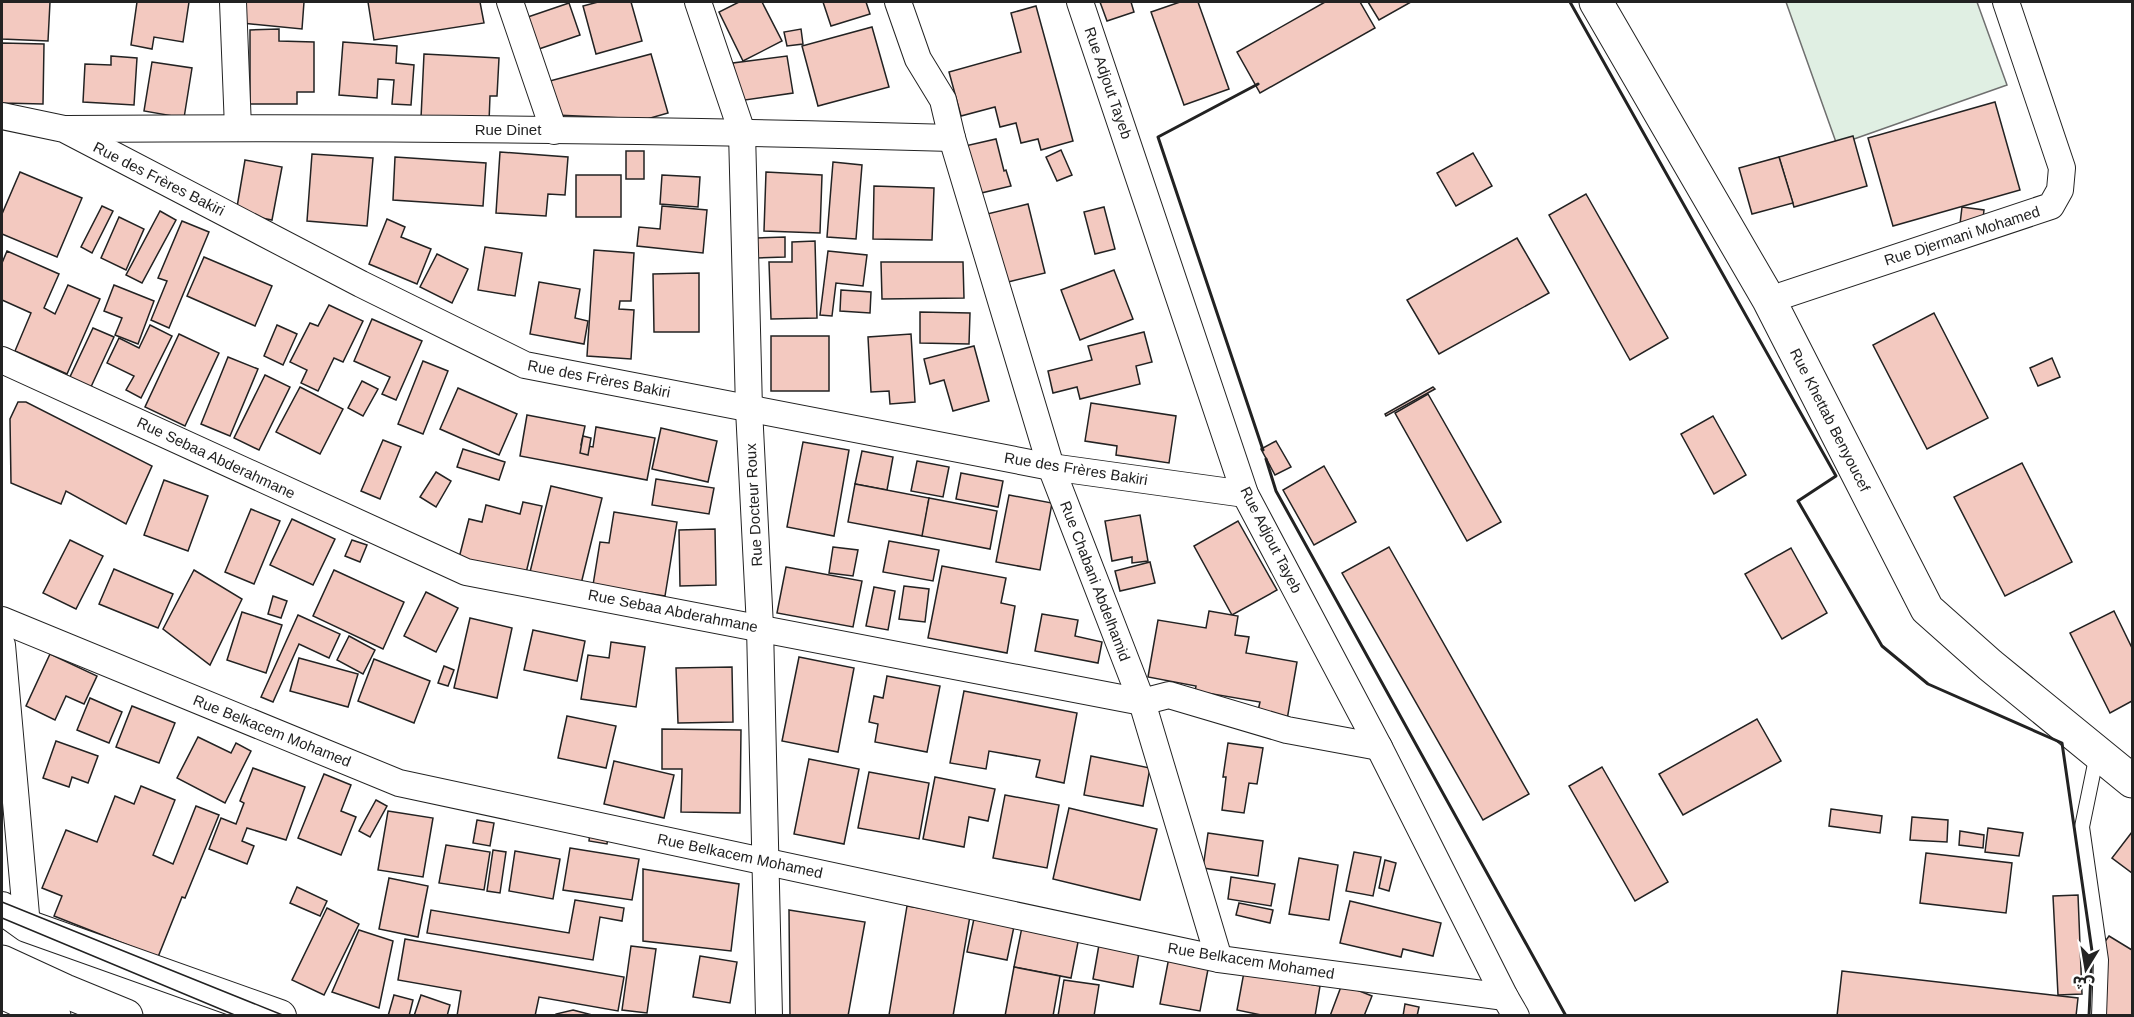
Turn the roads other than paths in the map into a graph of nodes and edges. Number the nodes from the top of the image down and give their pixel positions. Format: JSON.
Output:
{"nodes":[{"id":1,"x":232,"y":2,"type":"edge"},
{"id":2,"x":510,"y":2,"type":"edge"},
{"id":3,"x":698,"y":2,"type":"edge"},
{"id":4,"x":898,"y":2,"type":"edge"},
{"id":5,"x":1080,"y":2,"type":"edge"},
{"id":6,"x":2006,"y":2,"type":"edge"},
{"id":7,"x":1599,"y":5,"type":"edge"},
{"id":8,"x":2,"y":116,"type":"edge"},
{"id":9,"x":238,"y":128,"type":"junction"},
{"id":10,"x":64,"y":129,"type":"junction"},
{"id":11,"x":554,"y":130,"type":"junction"},
{"id":12,"x":742,"y":132,"type":"junction"},
{"id":13,"x":952,"y":138,"type":"junction"},
{"id":14,"x":1769,"y":300,"type":"junction"},
{"id":15,"x":2,"y":360,"type":"edge"},
{"id":16,"x":749,"y":408,"type":"junction"},
{"id":17,"x":1051,"y":467,"type":"junction"},
{"id":18,"x":1245,"y":494,"type":"junction"},
{"id":19,"x":2,"y":620,"type":"edge"},
{"id":20,"x":759,"y":627,"type":"junction"},
{"id":21,"x":2,"y":645,"type":"edge"},
{"id":22,"x":1142,"y":702,"type":"junction"},
{"id":23,"x":1378,"y":747,"type":"junction"},
{"id":24,"x":2097,"y":752,"type":"junction"},
{"id":25,"x":2133,"y":781,"type":"edge"},
{"id":26,"x":764,"y":861,"type":"junction"},
{"id":27,"x":2,"y":908,"type":"edge"},
{"id":28,"x":27,"y":926,"type":"junction"},
{"id":29,"x":1219,"y":959,"type":"junction"},
{"id":30,"x":2,"y":962,"type":"edge"},
{"id":31,"x":2,"y":992,"type":"edge"},
{"id":32,"x":1510,"y":1006,"type":"edge"},
{"id":33,"x":54,"y":1016,"type":"edge"},
{"id":34,"x":126,"y":1016,"type":"edge"},
{"id":35,"x":280,"y":1016,"type":"edge"},
{"id":36,"x":769,"y":1016,"type":"edge"},
{"id":37,"x":2098,"y":1016,"type":"edge"}],
"edges":[{"from":1,"to":9,"type":"street"},
{"from":2,"to":11,"type":"street"},
{"from":3,"to":12,"type":"street","name":"Rue Docteur Roux"},
{"from":4,"to":13,"type":"street","name":"Rue Chabani Abdelhamid"},
{"from":5,"to":18,"type":"street","name":"Rue Adjout Tayeb"},
{"from":6,"to":14,"type":"street","name":"Rue Djermani Mohamed"},
{"from":7,"to":14,"type":"main road","name":"Rue Khettab Benyoucef"},
{"from":8,"to":10,"type":"street","name":"Rue des Frères Bakiri"},
{"from":9,"to":10,"type":"street","name":"Rue Dinet"},
{"from":9,"to":11,"type":"street","name":"Rue Dinet"},
{"from":10,"to":16,"type":"street","name":"Rue des Frères Bakiri"},
{"from":11,"to":12,"type":"street","name":"Rue Dinet"},
{"from":12,"to":13,"type":"street","name":"Rue Dinet"},
{"from":12,"to":16,"type":"street","name":"Rue Docteur Roux"},
{"from":13,"to":17,"type":"street","name":"Rue Chabani Abdelhamid"},
{"from":14,"to":24,"type":"main road","name":"Rue Khettab Benyoucef"},
{"from":15,"to":20,"type":"street","name":"Rue Sebaa Abderahmane"},
{"from":16,"to":17,"type":"street","name":"Rue des Frères Bakiri"},
{"from":16,"to":20,"type":"street","name":"Rue Docteur Roux"},
{"from":17,"to":18,"type":"street","name":"Rue des Frères Bakiri"},
{"from":17,"to":22,"type":"street","name":"Rue Chabani Abdelhamid"},
{"from":18,"to":23,"type":"street","name":"Rue Adjout Tayeb"},
{"from":19,"to":26,"type":"street","name":"Rue Belkacem Mohamed"},
{"from":20,"to":22,"type":"street","name":"Rue Sebaa Abderahmane"},
{"from":20,"to":26,"type":"street","name":"Rue Docteur Roux"},
{"from":21,"to":28,"type":"street"},
{"from":22,"to":23,"type":"street","name":"Rue Sebaa Abderahmane"},
{"from":22,"to":29,"type":"street","name":"Rue Chabani Abdelhamid"},
{"from":23,"to":32,"type":"street","name":"Rue Adjout Tayeb"},
{"from":24,"to":25,"type":"main road","name":"Rue Khettab Benyoucef"},
{"from":24,"to":37,"type":"lane"},
{"from":26,"to":29,"type":"street","name":"Rue Belkacem Mohamed"},
{"from":26,"to":36,"type":"street","name":"Rue Docteur Roux"},
{"from":27,"to":28,"type":"street"},
{"from":28,"to":35,"type":"street"},
{"from":29,"to":32,"type":"street","name":"Rue Belkacem Mohamed"},
{"from":30,"to":34,"type":"main road"},
{"from":31,"to":33,"type":"main road"}]}
